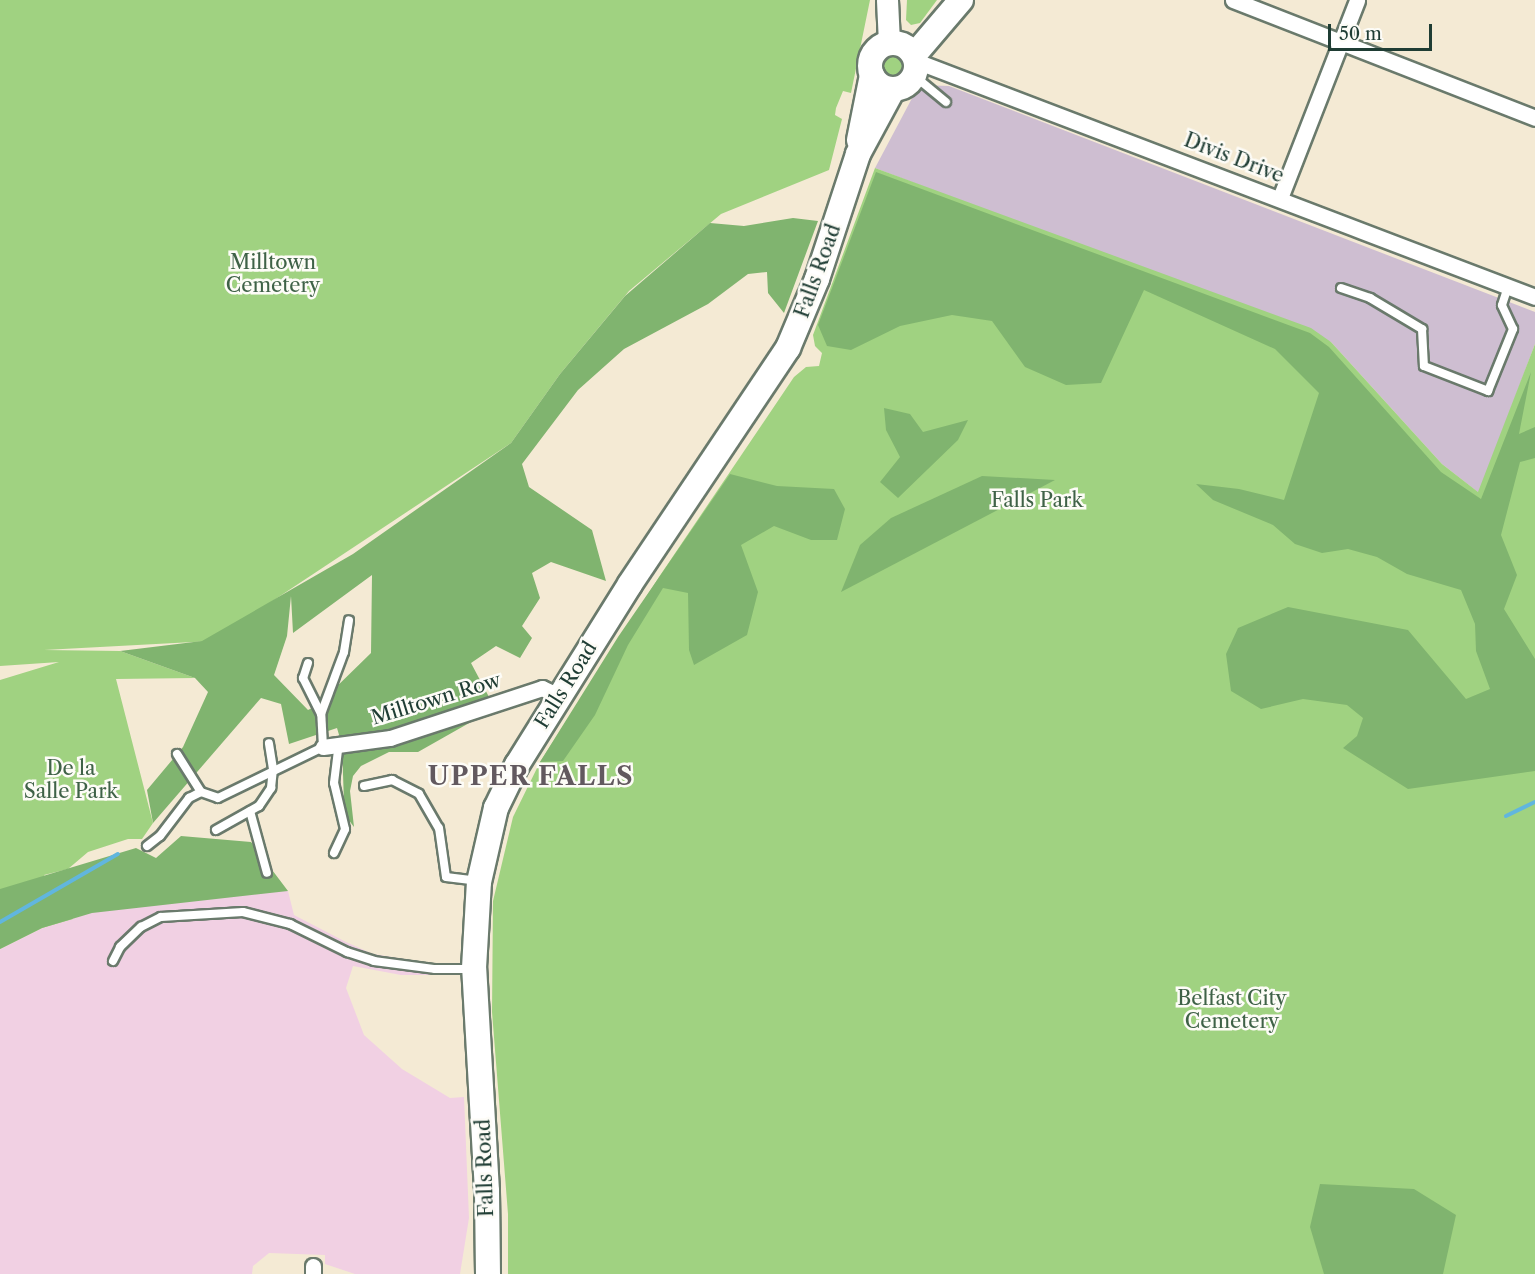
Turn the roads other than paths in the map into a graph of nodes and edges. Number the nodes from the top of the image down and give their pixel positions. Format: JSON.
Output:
{"nodes":[{"id":1,"x":887,"y":0,"type":"edge"},
{"id":2,"x":961,"y":0,"type":"edge"},
{"id":3,"x":1233,"y":0,"type":"edge"},
{"id":4,"x":1357,"y":0,"type":"edge"},
{"id":5,"x":889,"y":42,"type":"junction"},
{"id":6,"x":1340,"y":42,"type":"junction"},
{"id":7,"x":914,"y":63,"type":"junction"},
{"id":8,"x":872,"y":75,"type":"junction"},
{"id":9,"x":892,"y":92,"type":"junction"},
{"id":10,"x":946,"y":102,"type":"dead end"},
{"id":11,"x":1535,"y":118,"type":"edge"},
{"id":12,"x":858,"y":154,"type":"junction"},
{"id":13,"x":1280,"y":198,"type":"junction"},
{"id":14,"x":1508,"y":287,"type":"junction"},
{"id":15,"x":1341,"y":288,"type":"dead end"},
{"id":16,"x":1535,"y":297,"type":"edge"},
{"id":17,"x":349,"y":620,"type":"dead end"},
{"id":18,"x":308,"y":663,"type":"dead end"},
{"id":19,"x":559,"y":696,"type":"junction"},
{"id":20,"x":321,"y":714,"type":"junction"},
{"id":21,"x":269,"y":743,"type":"dead end"},
{"id":22,"x":331,"y":746,"type":"junction"},
{"id":23,"x":177,"y":754,"type":"dead end"},
{"id":24,"x":273,"y":769,"type":"junction"},
{"id":25,"x":364,"y":786,"type":"dead end"},
{"id":26,"x":201,"y":792,"type":"junction"},
{"id":27,"x":250,"y":811,"type":"junction"},
{"id":28,"x":216,"y":830,"type":"dead end"},
{"id":29,"x":147,"y":846,"type":"dead end"},
{"id":30,"x":334,"y":853,"type":"dead end"},
{"id":31,"x":267,"y":873,"type":"dead end"},
{"id":32,"x":478,"y":882,"type":"junction"},
{"id":33,"x":113,"y":961,"type":"dead end"},
{"id":34,"x":474,"y":968,"type":"junction"},
{"id":35,"x":488,"y":1274,"type":"edge"}],
"edges":[{"from":1,"to":5,"type":"main road"},
{"from":2,"to":7,"type":"main road"},
{"from":3,"to":6,"type":"street"},
{"from":4,"to":6,"type":"street"},
{"from":5,"to":7,"type":"main road"},
{"from":5,"to":8,"type":"main road"},
{"from":6,"to":11,"type":"street"},
{"from":6,"to":13,"type":"street"},
{"from":7,"to":9,"type":"main road"},
{"from":7,"to":10,"type":"lane"},
{"from":7,"to":13,"type":"street","name":"Divis Drive"},
{"from":8,"to":9,"type":"main road"},
{"from":8,"to":12,"type":"main road","name":"Falls Road"},
{"from":9,"to":12,"type":"main road","name":"Falls Road"},
{"from":12,"to":19,"type":"main road","name":"Falls Road"},
{"from":13,"to":14,"type":"street","name":"Divis Drive"},
{"from":14,"to":15,"type":"lane"},
{"from":14,"to":16,"type":"street","name":"Divis Drive"},
{"from":17,"to":20,"type":"lane"},
{"from":18,"to":20,"type":"lane"},
{"from":19,"to":22,"type":"street","name":"Milltown Row"},
{"from":19,"to":32,"type":"main road","name":"Falls Road"},
{"from":20,"to":22,"type":"lane"},
{"from":21,"to":24,"type":"lane"},
{"from":22,"to":24,"type":"lane"},
{"from":22,"to":30,"type":"lane"},
{"from":23,"to":26,"type":"lane"},
{"from":24,"to":26,"type":"lane"},
{"from":24,"to":27,"type":"lane"},
{"from":25,"to":32,"type":"lane"},
{"from":26,"to":29,"type":"lane"},
{"from":27,"to":28,"type":"lane"},
{"from":27,"to":31,"type":"lane"},
{"from":32,"to":34,"type":"main road","name":"Falls Road"},
{"from":33,"to":34,"type":"lane"},
{"from":34,"to":35,"type":"main road","name":"Falls Road"}]}
